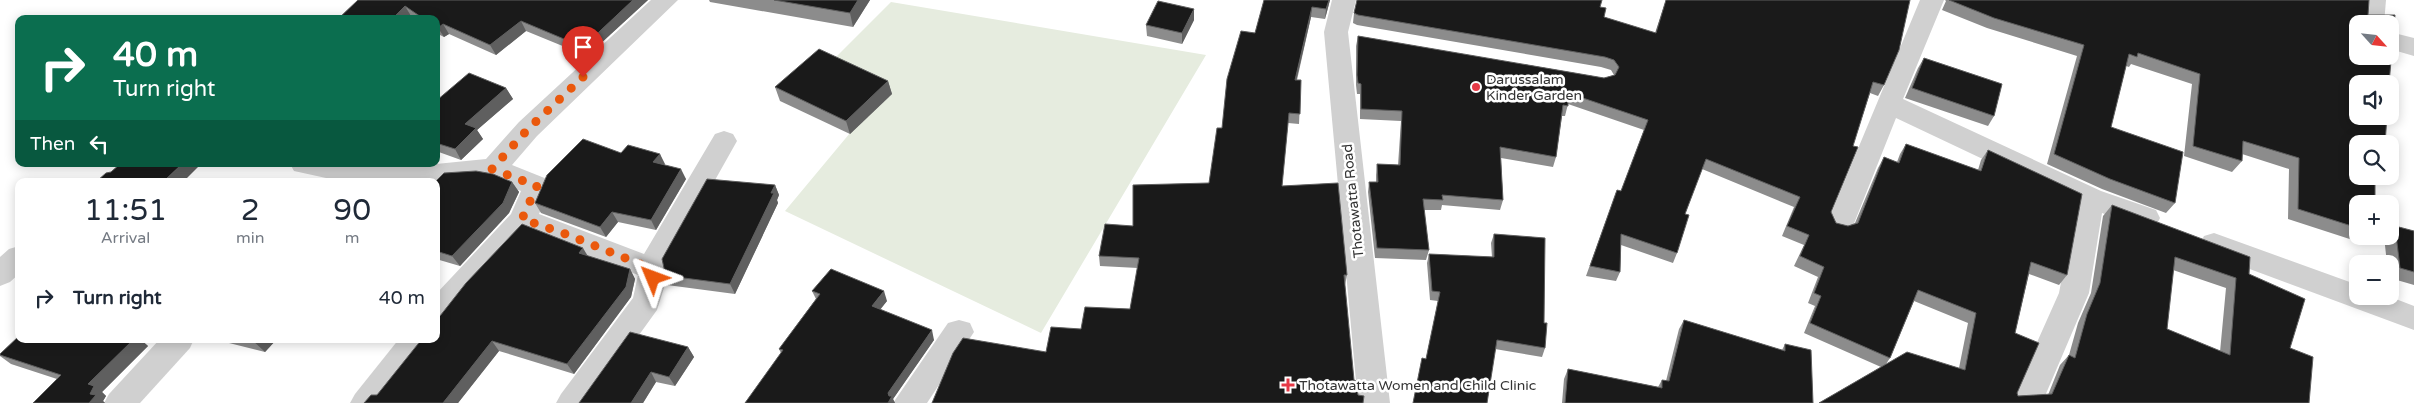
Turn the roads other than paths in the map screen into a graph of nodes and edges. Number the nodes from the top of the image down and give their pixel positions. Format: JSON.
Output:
{"nodes":[{"id":1,"x":666,"y":0,"type":"edge"},
{"id":2,"x":1344,"y":0,"type":"edge"},
{"id":3,"x":1932,"y":0,"type":"edge"},
{"id":4,"x":2374,"y":0,"type":"edge"},
{"id":5,"x":2373,"y":15,"type":"edge"},
{"id":6,"x":2399,"y":43,"type":"edge"},
{"id":7,"x":2414,"y":47,"type":"edge"},
{"id":8,"x":1890,"y":104,"type":"junction"},
{"id":9,"x":724,"y":140,"type":"dead end"},
{"id":10,"x":310,"y":167,"type":"edge"},
{"id":11,"x":492,"y":169,"type":"junction"},
{"id":12,"x":329,"y":176,"type":"edge"},
{"id":13,"x":2091,"y":198,"type":"junction"},
{"id":14,"x":522,"y":219,"type":"junction"},
{"id":15,"x":1841,"y":223,"type":"edge"},
{"id":16,"x":15,"y":261,"type":"edge"},
{"id":17,"x":650,"y":268,"type":"junction"},
{"id":18,"x":0,"y":274,"type":"edge"},
{"id":19,"x":440,"y":311,"type":"edge"},
{"id":20,"x":2414,"y":318,"type":"edge"},
{"id":21,"x":959,"y":332,"type":"dead end"},
{"id":22,"x":175,"y":343,"type":"edge"},
{"id":23,"x":415,"y":343,"type":"edge"},
{"id":24,"x":120,"y":403,"type":"edge"},
{"id":25,"x":366,"y":403,"type":"edge"},
{"id":26,"x":572,"y":403,"type":"edge"},
{"id":27,"x":909,"y":403,"type":"edge"},
{"id":28,"x":1374,"y":403,"type":"edge"},
{"id":29,"x":2026,"y":403,"type":"edge"}],
"edges":[{"from":1,"to":11,"type":"street"},
{"from":2,"to":28,"type":"street","name":"Thotawatta Road"},
{"from":3,"to":8,"type":"street"},
{"from":4,"to":5,"type":"street"},
{"from":6,"to":7,"type":"street"},
{"from":8,"to":13,"type":"street"},
{"from":8,"to":15,"type":"street"},
{"from":9,"to":17,"type":"street"},
{"from":10,"to":12,"type":"street"},
{"from":11,"to":12,"type":"street"},
{"from":11,"to":14,"type":"street"},
{"from":13,"to":20,"type":"street"},
{"from":13,"to":29,"type":"street"},
{"from":14,"to":17,"type":"street"},
{"from":14,"to":19,"type":"street"},
{"from":16,"to":18,"type":"street"},
{"from":17,"to":26,"type":"street"},
{"from":21,"to":27,"type":"street"},
{"from":22,"to":24,"type":"street"},
{"from":23,"to":25,"type":"street"}]}
